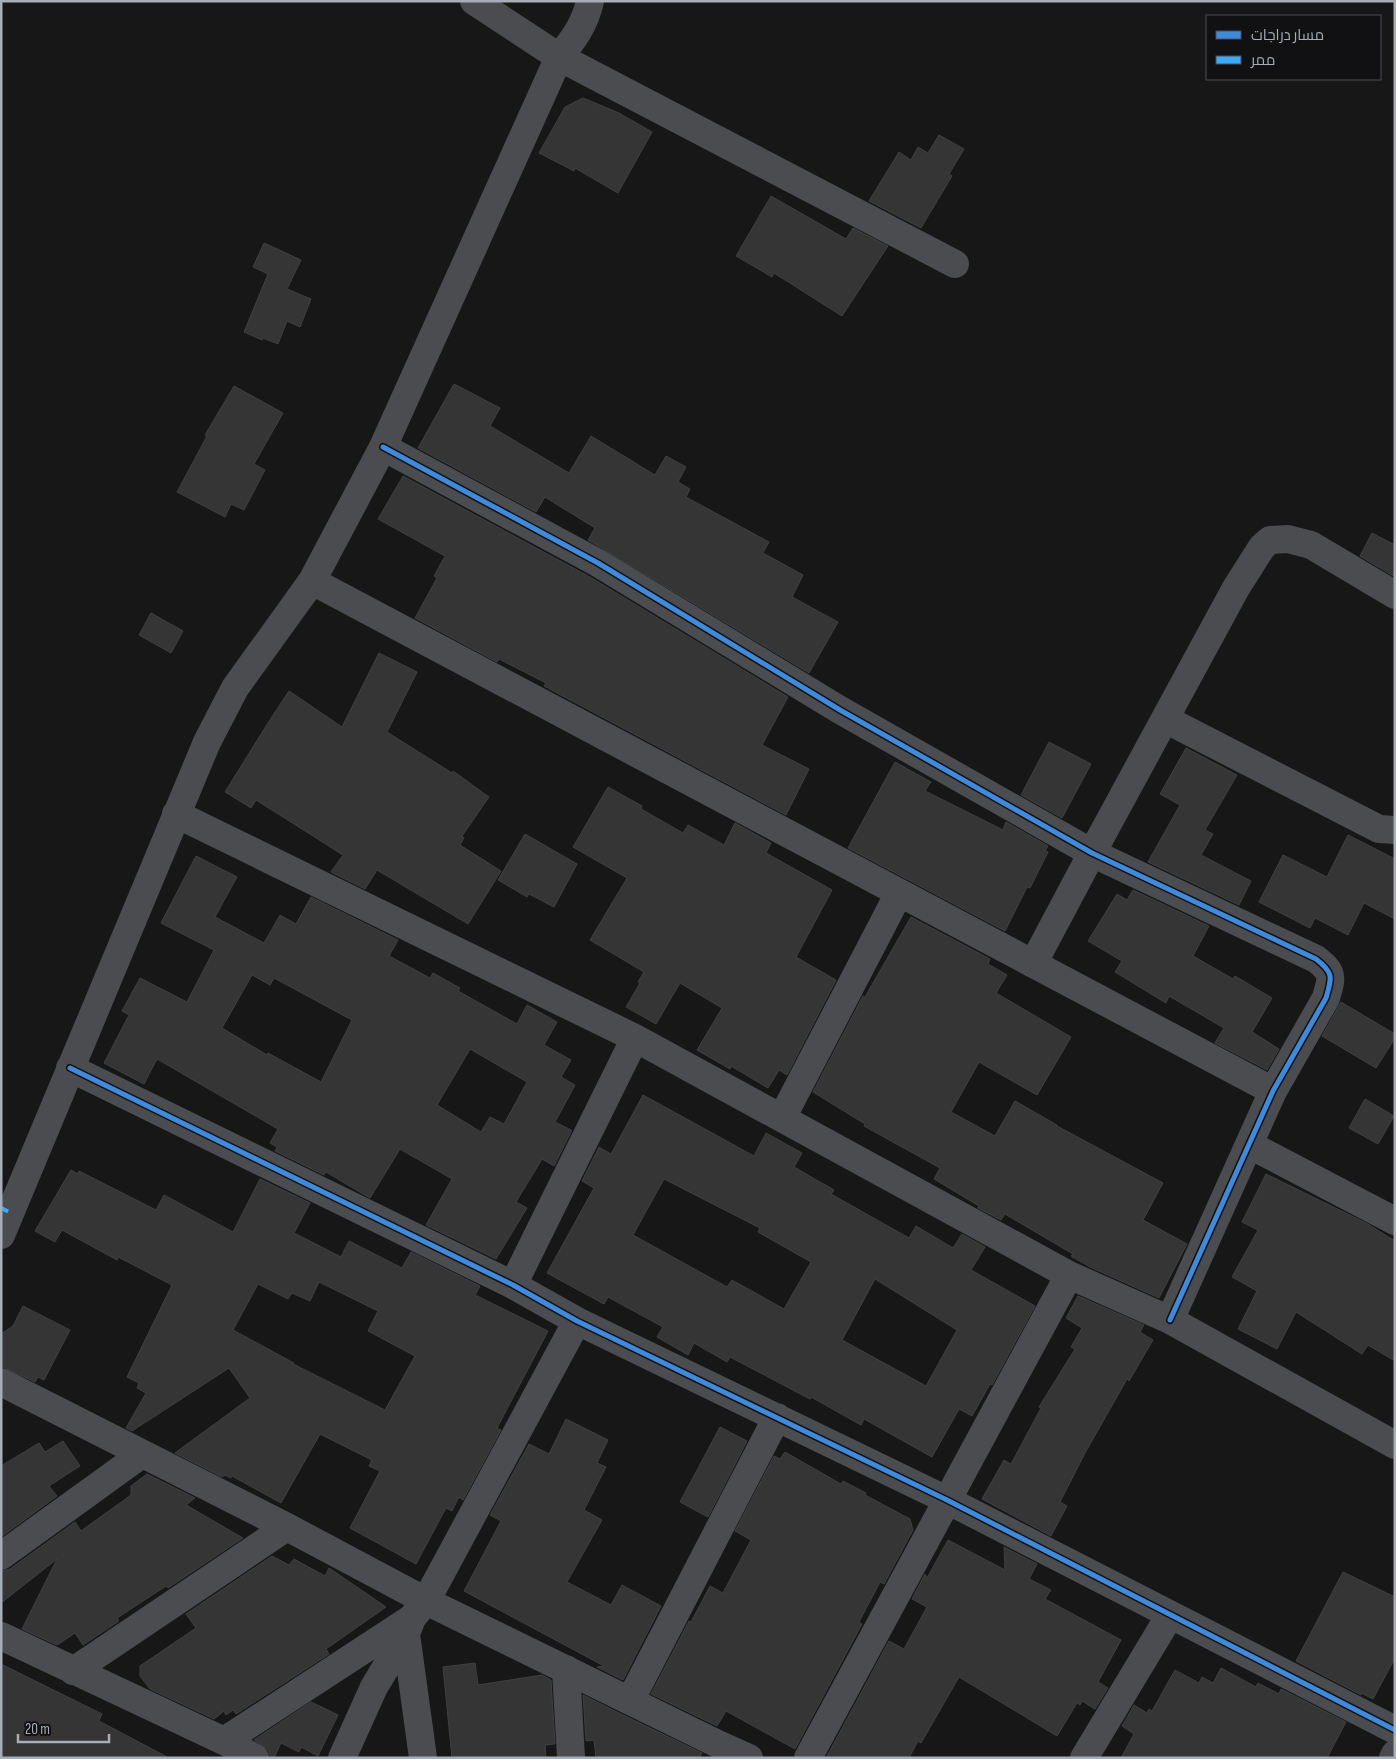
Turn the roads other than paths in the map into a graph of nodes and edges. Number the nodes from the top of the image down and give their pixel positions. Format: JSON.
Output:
{"nodes":[{"id":1,"x":474,"y":1,"type":"edge"},
{"id":2,"x":590,"y":1,"type":"edge"},
{"id":3,"x":559,"y":57,"type":"junction"},
{"id":4,"x":955,"y":264,"type":"dead end"},
{"id":5,"x":383,"y":447,"type":"junction"},
{"id":6,"x":312,"y":581,"type":"junction"},
{"id":7,"x":1395,"y":594,"type":"edge"},
{"id":8,"x":1165,"y":719,"type":"junction"},
{"id":9,"x":176,"y":814,"type":"junction"},
{"id":10,"x":1395,"y":830,"type":"edge"},
{"id":11,"x":1092,"y":852,"type":"junction"},
{"id":12,"x":899,"y":893,"type":"junction"},
{"id":13,"x":1033,"y":964,"type":"junction"},
{"id":14,"x":635,"y":1038,"type":"junction"},
{"id":15,"x":70,"y":1068,"type":"junction"},
{"id":16,"x":1273,"y":1092,"type":"junction"},
{"id":17,"x":782,"y":1118,"type":"junction"},
{"id":18,"x":1250,"y":1145,"type":"junction"},
{"id":19,"x":1395,"y":1221,"type":"edge"},
{"id":20,"x":1,"y":1235,"type":"edge"},
{"id":21,"x":1069,"y":1275,"type":"junction"},
{"id":22,"x":513,"y":1285,"type":"junction"},
{"id":23,"x":1170,"y":1320,"type":"junction"},
{"id":24,"x":576,"y":1321,"type":"junction"},
{"id":25,"x":1,"y":1382,"type":"edge"},
{"id":26,"x":777,"y":1417,"type":"junction"},
{"id":27,"x":1395,"y":1445,"type":"edge"},
{"id":28,"x":142,"y":1454,"type":"junction"},
{"id":29,"x":947,"y":1500,"type":"junction"},
{"id":30,"x":287,"y":1526,"type":"junction"},
{"id":31,"x":1,"y":1556,"type":"edge"},
{"id":32,"x":1170,"y":1615,"type":"junction"},
{"id":33,"x":415,"y":1618,"type":"junction"},
{"id":34,"x":1,"y":1636,"type":"edge"},
{"id":35,"x":566,"y":1669,"type":"junction"},
{"id":36,"x":73,"y":1671,"type":"junction"},
{"id":37,"x":630,"y":1701,"type":"junction"},
{"id":38,"x":1395,"y":1730,"type":"edge"},
{"id":39,"x":224,"y":1741,"type":"junction"},
{"id":40,"x":720,"y":1752,"type":"edge"},
{"id":41,"x":1395,"y":1754,"type":"edge"},
{"id":42,"x":255,"y":1758,"type":"edge"},
{"id":43,"x":342,"y":1758,"type":"edge"},
{"id":44,"x":423,"y":1758,"type":"edge"},
{"id":45,"x":571,"y":1758,"type":"edge"},
{"id":46,"x":749,"y":1758,"type":"edge"},
{"id":47,"x":808,"y":1758,"type":"edge"},
{"id":48,"x":1084,"y":1758,"type":"edge"},
{"id":49,"x":1393,"y":1758,"type":"edge"}],
"edges":[{"from":1,"to":3,"type":"street"},
{"from":2,"to":3,"type":"street"},
{"from":3,"to":4,"type":"street"},
{"from":3,"to":5,"type":"street"},
{"from":5,"to":6,"type":"street"},
{"from":5,"to":11,"type":"street"},
{"from":6,"to":9,"type":"street"},
{"from":6,"to":12,"type":"street"},
{"from":7,"to":8,"type":"street"},
{"from":8,"to":10,"type":"street"},
{"from":8,"to":11,"type":"street"},
{"from":9,"to":14,"type":"street"},
{"from":9,"to":15,"type":"street"},
{"from":11,"to":13,"type":"street"},
{"from":11,"to":16,"type":"street"},
{"from":12,"to":13,"type":"street"},
{"from":12,"to":17,"type":"street"},
{"from":13,"to":16,"type":"street"},
{"from":14,"to":17,"type":"street"},
{"from":14,"to":22,"type":"street"},
{"from":15,"to":20,"type":"street"},
{"from":15,"to":22,"type":"street"},
{"from":16,"to":18,"type":"street"},
{"from":17,"to":21,"type":"street"},
{"from":18,"to":19,"type":"street"},
{"from":18,"to":23,"type":"street"},
{"from":21,"to":23,"type":"street"},
{"from":21,"to":29,"type":"street"},
{"from":22,"to":24,"type":"street"},
{"from":23,"to":27,"type":"street"},
{"from":24,"to":26,"type":"street"},
{"from":24,"to":33,"type":"street"},
{"from":25,"to":28,"type":"street"},
{"from":26,"to":29,"type":"street"},
{"from":26,"to":37,"type":"street"},
{"from":28,"to":30,"type":"street"},
{"from":28,"to":31,"type":"street"},
{"from":29,"to":32,"type":"street"},
{"from":29,"to":47,"type":"street"},
{"from":30,"to":33,"type":"street"},
{"from":30,"to":36,"type":"street"},
{"from":32,"to":38,"type":"street"},
{"from":32,"to":48,"type":"street"},
{"from":33,"to":35,"type":"street"},
{"from":33,"to":39,"type":"street"},
{"from":33,"to":43,"type":"street"},
{"from":33,"to":44,"type":"street"},
{"from":34,"to":36,"type":"street"},
{"from":35,"to":37,"type":"street"},
{"from":35,"to":45,"type":"street"},
{"from":36,"to":39,"type":"street"},
{"from":37,"to":40,"type":"street"},
{"from":39,"to":42,"type":"street"},
{"from":40,"to":46,"type":"street"},
{"from":41,"to":49,"type":"street"}]}
